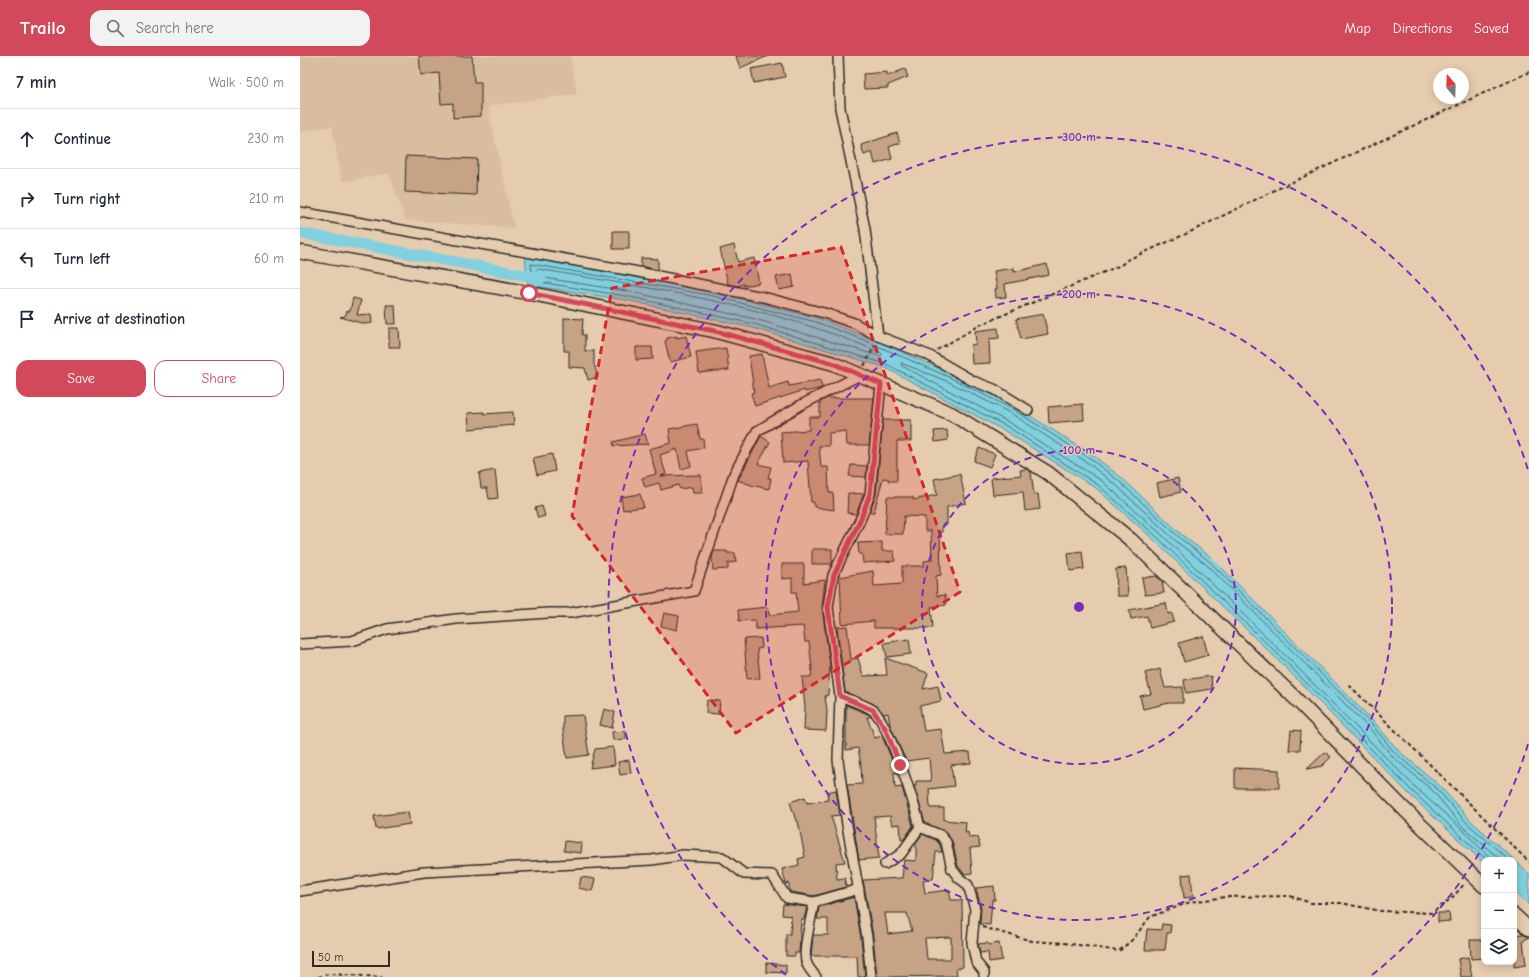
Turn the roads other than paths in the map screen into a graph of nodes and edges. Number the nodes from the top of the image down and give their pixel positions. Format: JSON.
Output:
{"nodes":[{"id":1,"x":837,"y":57,"type":"edge"},
{"id":2,"x":300,"y":212,"type":"edge"},
{"id":3,"x":300,"y":252,"type":"edge"},
{"id":4,"x":878,"y":336,"type":"junction"},
{"id":5,"x":860,"y":375,"type":"junction"},
{"id":6,"x":881,"y":384,"type":"junction"},
{"id":7,"x":1028,"y":410,"type":"dead end"},
{"id":8,"x":300,"y":644,"type":"edge"},
{"id":9,"x":840,"y":696,"type":"junction"},
{"id":10,"x":920,"y":827,"type":"junction"},
{"id":11,"x":885,"y":864,"type":"dead end"},
{"id":12,"x":1481,"y":883,"type":"edge"},
{"id":13,"x":859,"y":889,"type":"junction"},
{"id":14,"x":300,"y":890,"type":"edge"},
{"id":15,"x":814,"y":902,"type":"junction"},
{"id":16,"x":1517,"y":918,"type":"edge"},
{"id":17,"x":1529,"y":929,"type":"edge"},
{"id":18,"x":816,"y":977,"type":"edge"},
{"id":19,"x":871,"y":977,"type":"edge"},
{"id":20,"x":984,"y":977,"type":"edge"}],
"edges":[{"from":1,"to":4,"type":"street"},
{"from":2,"to":4,"type":"street"},
{"from":3,"to":5,"type":"main road"},
{"from":4,"to":7,"type":"street"},
{"from":5,"to":6,"type":"main road"},
{"from":5,"to":8,"type":"street"},
{"from":6,"to":9,"type":"street"},
{"from":6,"to":12,"type":"main road"},
{"from":9,"to":10,"type":"street"},
{"from":9,"to":13,"type":"street"},
{"from":10,"to":11,"type":"street"},
{"from":10,"to":20,"type":"street"},
{"from":13,"to":15,"type":"street"},
{"from":13,"to":19,"type":"street"},
{"from":14,"to":15,"type":"street"},
{"from":15,"to":18,"type":"street"},
{"from":16,"to":17,"type":"main road"}]}
